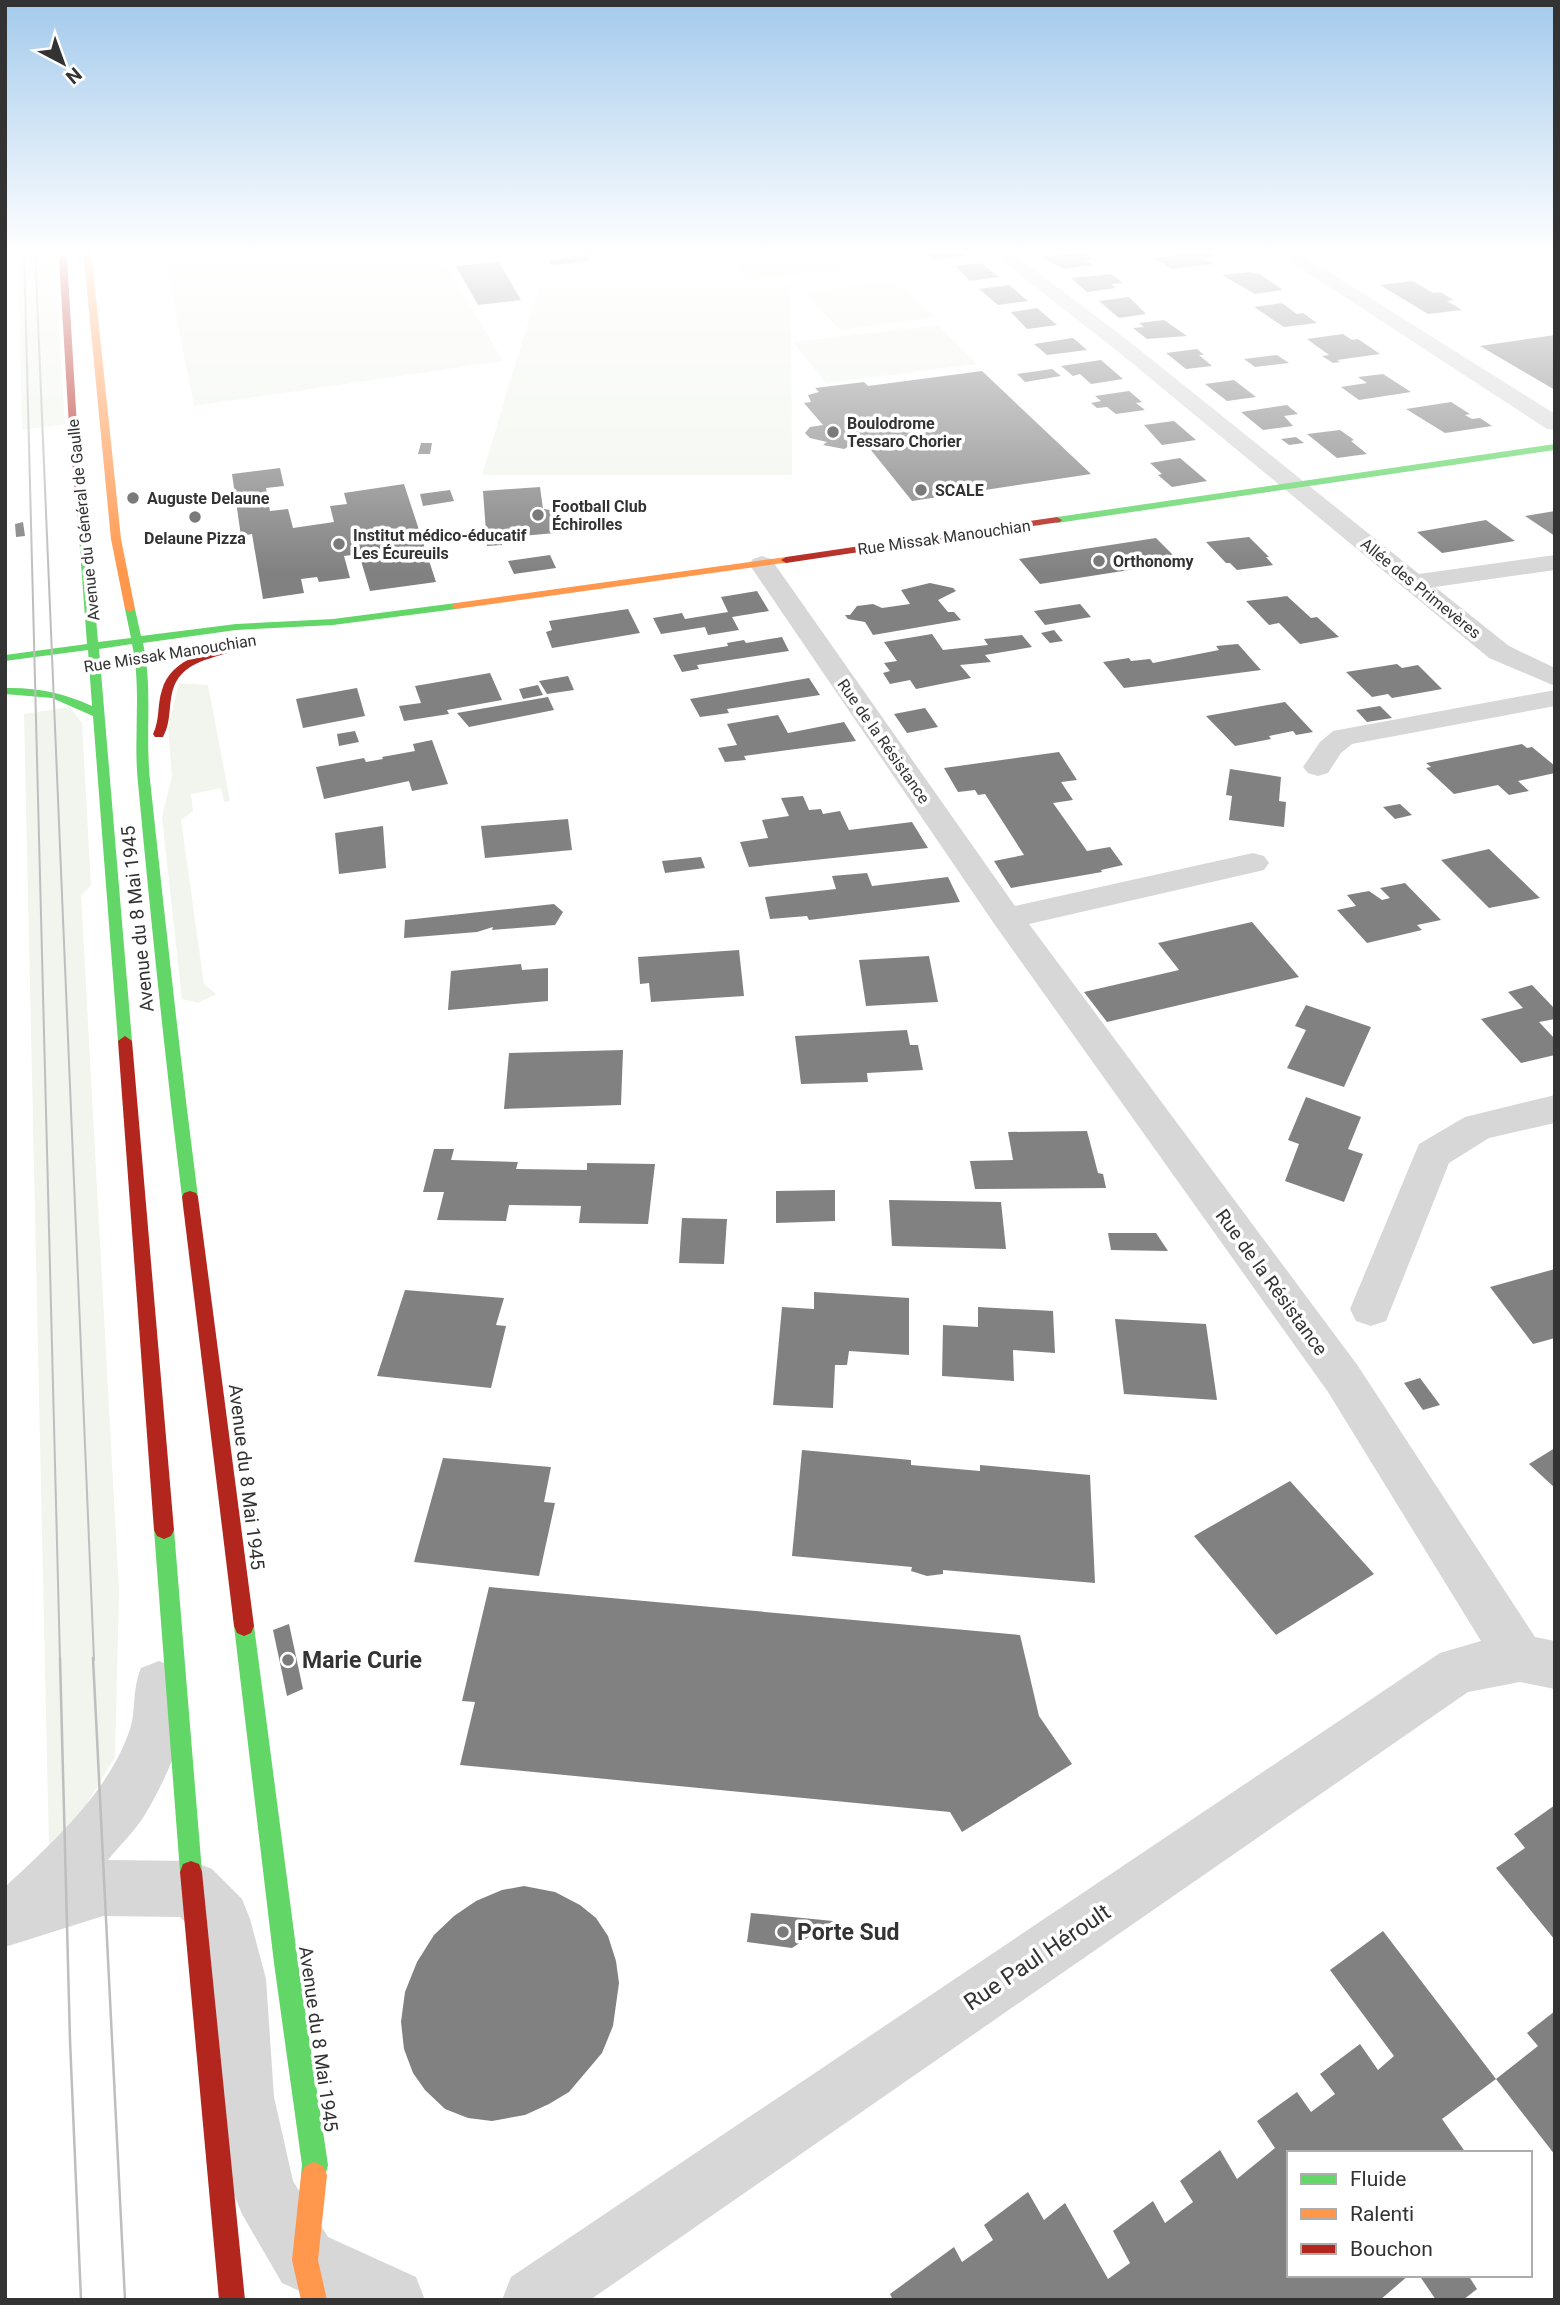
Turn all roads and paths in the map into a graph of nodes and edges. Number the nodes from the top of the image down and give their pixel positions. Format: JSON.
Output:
{"nodes":[{"id":1,"x":69,"y":357,"type":"edge"},
{"id":2,"x":98,"y":357,"type":"edge"},
{"id":3,"x":1136,"y":357,"type":"edge"},
{"id":4,"x":1449,"y":357,"type":"edge"},
{"id":5,"x":1555,"y":424,"type":"edge"},
{"id":6,"x":1555,"y":447,"type":"edge"},
{"id":7,"x":1294,"y":487,"type":"junction"},
{"id":8,"x":1555,"y":562,"type":"edge"},
{"id":9,"x":762,"y":564,"type":"junction"},
{"id":10,"x":107,"y":581,"type":"junction"},
{"id":11,"x":1416,"y":583,"type":"junction"},
{"id":12,"x":151,"y":604,"type":"dead end"},
{"id":13,"x":175,"y":617,"type":"dead end"},
{"id":14,"x":74,"y":618,"type":"dead end"},
{"id":15,"x":333,"y":622,"type":"junction"},
{"id":16,"x":292,"y":624,"type":"junction"},
{"id":17,"x":239,"y":635,"type":"junction"},
{"id":18,"x":52,"y":636,"type":"dead end"},
{"id":19,"x":119,"y":650,"type":"junction"},
{"id":20,"x":177,"y":653,"type":"dead end"},
{"id":21,"x":6,"y":660,"type":"edge"},
{"id":22,"x":75,"y":669,"type":"dead end"},
{"id":23,"x":36,"y":675,"type":"dead end"},
{"id":24,"x":1555,"y":678,"type":"edge"},
{"id":25,"x":5,"y":680,"type":"edge"},
{"id":26,"x":5,"y":691,"type":"edge"},
{"id":27,"x":1555,"y":698,"type":"edge"},
{"id":28,"x":100,"y":715,"type":"junction"},
{"id":29,"x":129,"y":740,"type":"dead end"},
{"id":30,"x":142,"y":762,"type":"junction"},
{"id":31,"x":1318,"y":767,"type":"dead end"},
{"id":32,"x":1253,"y":863,"type":"dead end"},
{"id":33,"x":1007,"y":918,"type":"junction"},
{"id":34,"x":1555,"y":1109,"type":"edge"},
{"id":35,"x":1371,"y":1309,"type":"dead end"},
{"id":36,"x":166,"y":1558,"type":"junction"},
{"id":37,"x":1537,"y":1662,"type":"edge"},
{"id":38,"x":192,"y":1889,"type":"junction"},
{"id":39,"x":13,"y":1915,"type":"edge"},
{"id":40,"x":310,"y":2280,"type":"edge"},
{"id":41,"x":232,"y":2300,"type":"edge"},
{"id":42,"x":393,"y":2300,"type":"edge"},
{"id":43,"x":534,"y":2300,"type":"edge"}],
"edges":[{"from":1,"to":10,"type":"main road","name":"Avenue du Général de Gaulle"},
{"from":2,"to":10,"type":"main road","name":"Avenue du Général de Gaulle"},
{"from":3,"to":7,"type":"street","name":"Allée des Primevères"},
{"from":4,"to":5,"type":"street"},
{"from":6,"to":7,"type":"main road","name":"Rue Missak Manouchian"},
{"from":7,"to":9,"type":"main road","name":"Rue Missak Manouchian"},
{"from":7,"to":11,"type":"street","name":"Allée des Primevères"},
{"from":8,"to":11,"type":"street"},
{"from":9,"to":15,"type":"main road","name":"Rue Missak Manouchian"},
{"from":9,"to":33,"type":"street","name":"Rue de la Résistance"},
{"from":10,"to":12,"type":"main road"},
{"from":10,"to":14,"type":"main road"},
{"from":10,"to":19,"type":"main road","name":"Avenue du Général de Gaulle"},
{"from":10,"to":19,"type":"main road","name":"Avenue du Général de Gaulle"},
{"from":10,"to":19,"type":"main road"},
{"from":11,"to":24,"type":"street","name":"Allée des Primevères"},
{"from":13,"to":17,"type":"main road"},
{"from":15,"to":16,"type":"main road","name":"Rue Missak Manouchian"},
{"from":15,"to":17,"type":"main road","name":"Rue Missak Manouchian"},
{"from":16,"to":17,"type":"main road","name":"Rue Missak Manouchian"},
{"from":16,"to":19,"type":"main road"},
{"from":17,"to":19,"type":"main road","name":"Rue Missak Manouchian"},
{"from":17,"to":20,"type":"main road","name":"Rue Missak Manouchian"},
{"from":17,"to":30,"type":"main road"},
{"from":18,"to":21,"type":"main road"},
{"from":19,"to":21,"type":"main road","name":"Rue Missak Manouchian"},
{"from":19,"to":22,"type":"main road","name":"Rue Missak Manouchian"},
{"from":19,"to":28,"type":"main road","name":"Avenue du 8 Mai 1945"},
{"from":19,"to":30,"type":"main road","name":"Avenue du 8 Mai 1945"},
{"from":23,"to":25,"type":"main road"},
{"from":26,"to":28,"type":"main road"},
{"from":27,"to":31,"type":"street"},
{"from":28,"to":36,"type":"main road","name":"Avenue du 8 Mai 1945"},
{"from":29,"to":30,"type":"main road"},
{"from":30,"to":40,"type":"main road","name":"Avenue du 8 Mai 1945"},
{"from":32,"to":33,"type":"street"},
{"from":33,"to":37,"type":"street","name":"Rue de la Résistance"},
{"from":34,"to":35,"type":"street"},
{"from":36,"to":38,"type":"main road","name":"Avenue du 8 Mai 1945"},
{"from":36,"to":39,"type":"street"},
{"from":37,"to":43,"type":"street","name":"Rue Paul Héroult"},
{"from":38,"to":39,"type":"street"},
{"from":38,"to":40,"type":"street"},
{"from":38,"to":41,"type":"main road","name":"Avenue du 8 Mai 1945"},
{"from":40,"to":42,"type":"street"}]}
